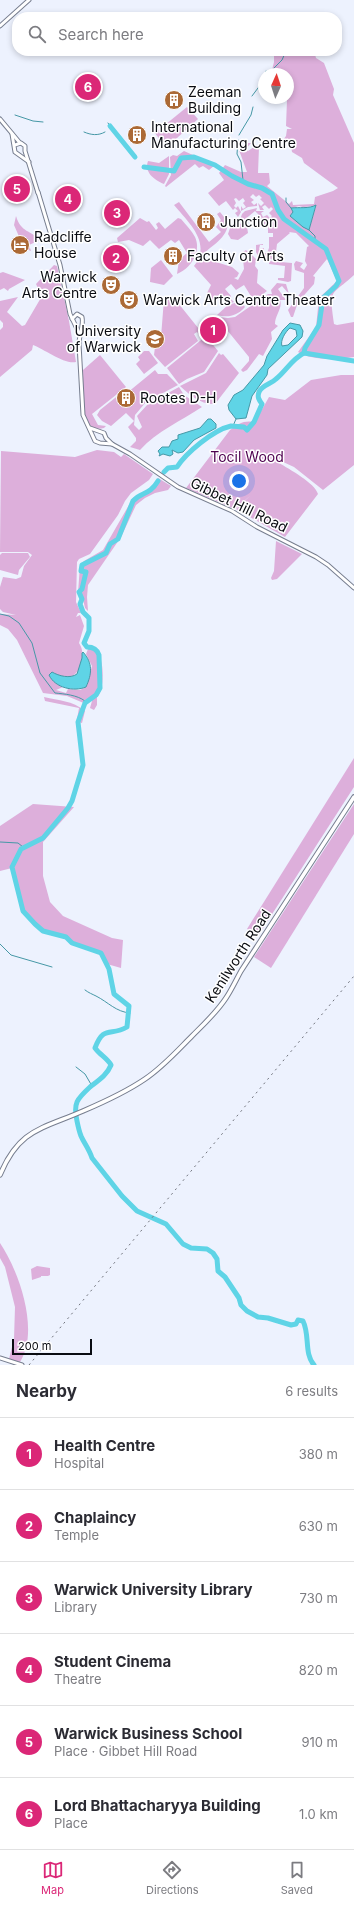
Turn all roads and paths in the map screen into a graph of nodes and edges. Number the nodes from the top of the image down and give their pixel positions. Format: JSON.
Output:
{"nodes":[{"id":1,"x":30,"y":0,"type":"edge"},
{"id":2,"x":16,"y":12,"type":"edge"},
{"id":3,"x":12,"y":16,"type":"edge"},
{"id":4,"x":0,"y":26,"type":"edge"},
{"id":5,"x":0,"y":119,"type":"edge"},
{"id":6,"x":12,"y":134,"type":"junction"},
{"id":7,"x":20,"y":142,"type":"junction"},
{"id":8,"x":15,"y":145,"type":"junction"},
{"id":9,"x":25,"y":151,"type":"junction"},
{"id":10,"x":20,"y":154,"type":"junction"},
{"id":11,"x":29,"y":162,"type":"junction"},
{"id":12,"x":69,"y":308,"type":"junction"},
{"id":13,"x":76,"y":315,"type":"junction"},
{"id":14,"x":72,"y":319,"type":"junction"},
{"id":15,"x":82,"y":323,"type":"junction"},
{"id":16,"x":75,"y":325,"type":"junction"},
{"id":17,"x":79,"y":334,"type":"junction"},
{"id":18,"x":90,"y":428,"type":"junction"},
{"id":19,"x":99,"y":432,"type":"junction"},
{"id":20,"x":94,"y":436,"type":"junction"},
{"id":21,"x":106,"y":438,"type":"junction"},
{"id":22,"x":103,"y":442,"type":"junction"},
{"id":23,"x":112,"y":444,"type":"junction"},
{"id":24,"x":354,"y":588,"type":"edge"},
{"id":25,"x":354,"y":797,"type":"edge"},
{"id":26,"x":0,"y":1175,"type":"edge"},
{"id":27,"x":0,"y":1358,"type":"edge"},
{"id":28,"x":21,"y":1364,"type":"edge"}],
"edges":[{"from":1,"to":2,"type":"street"},
{"from":3,"to":4,"type":"street"},
{"from":5,"to":6,"type":"street"},
{"from":6,"to":7,"type":"street"},
{"from":6,"to":8,"type":"street"},
{"from":7,"to":8,"type":"street"},
{"from":7,"to":9,"type":"street"},
{"from":8,"to":10,"type":"street"},
{"from":9,"to":10,"type":"street"},
{"from":9,"to":11,"type":"street"},
{"from":10,"to":11,"type":"street"},
{"from":11,"to":12,"type":"street"},
{"from":12,"to":13,"type":"street"},
{"from":12,"to":14,"type":"street"},
{"from":13,"to":14,"type":"street"},
{"from":13,"to":15,"type":"street"},
{"from":14,"to":16,"type":"street"},
{"from":15,"to":16,"type":"street"},
{"from":15,"to":17,"type":"street"},
{"from":16,"to":17,"type":"street"},
{"from":17,"to":18,"type":"street"},
{"from":18,"to":19,"type":"street"},
{"from":18,"to":20,"type":"street"},
{"from":19,"to":20,"type":"street"},
{"from":19,"to":21,"type":"street"},
{"from":20,"to":22,"type":"street"},
{"from":21,"to":22,"type":"street"},
{"from":21,"to":23,"type":"street","name":"Gibbet Hill Road"},
{"from":22,"to":23,"type":"street","name":"Gibbet Hill Road"},
{"from":23,"to":24,"type":"street","name":"Gibbet Hill Road"},
{"from":25,"to":26,"type":"main road","name":"Kenilworth Road"},
{"from":27,"to":28,"type":"street"}]}
